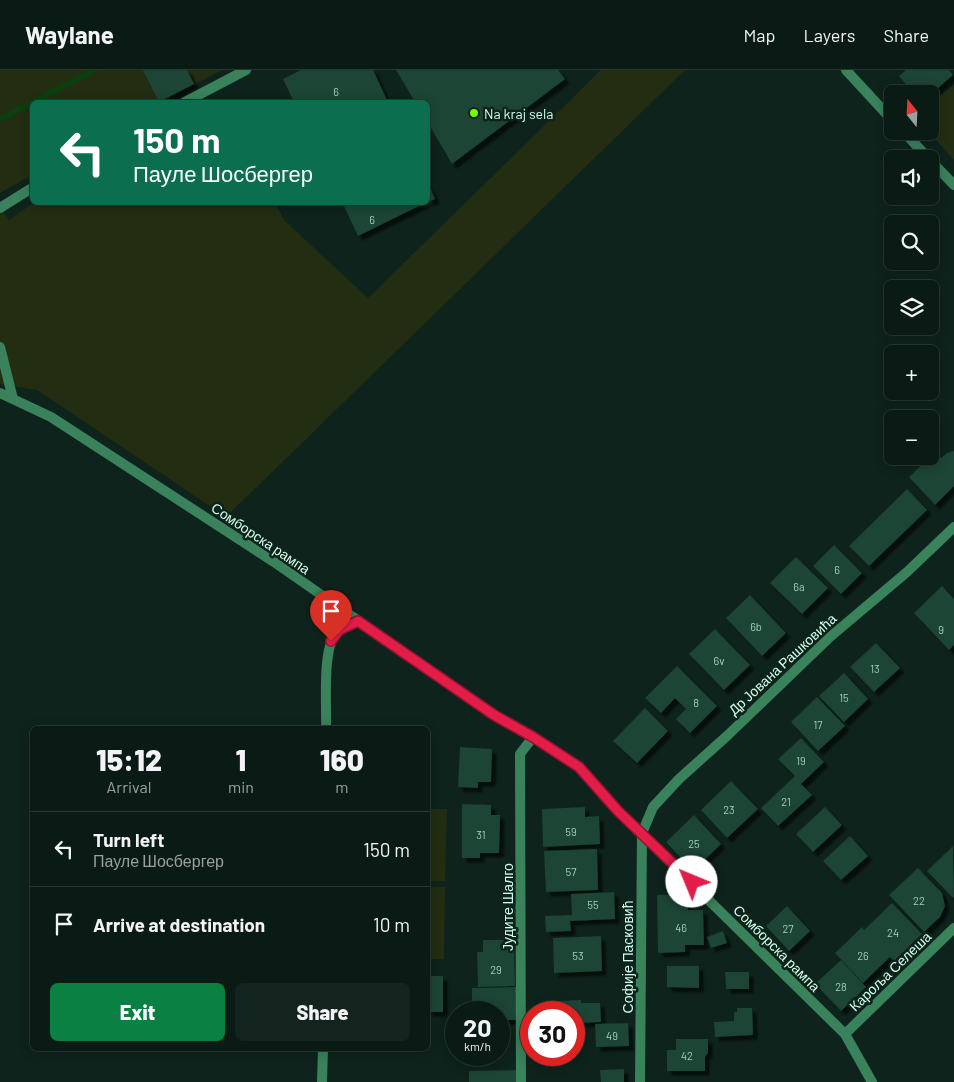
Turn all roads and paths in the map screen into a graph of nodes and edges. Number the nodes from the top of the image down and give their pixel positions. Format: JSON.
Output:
{"nodes":[{"id":1,"x":246,"y":70,"type":"edge"},
{"id":2,"x":846,"y":70,"type":"edge"},
{"id":3,"x":189,"y":100,"type":"edge"},
{"id":4,"x":884,"y":111,"type":"edge"},
{"id":5,"x":912,"y":140,"type":"edge"},
{"id":6,"x":921,"y":150,"type":"edge"},
{"id":7,"x":939,"y":169,"type":"edge"},
{"id":8,"x":954,"y":185,"type":"edge"},
{"id":9,"x":30,"y":189,"type":"edge"},
{"id":10,"x":0,"y":208,"type":"edge"},
{"id":11,"x":0,"y":347,"type":"edge"},
{"id":12,"x":0,"y":393,"type":"edge"},
{"id":13,"x":13,"y":399,"type":"junction"},
{"id":14,"x":954,"y":527,"type":"edge"},
{"id":15,"x":358,"y":621,"type":"junction"},
{"id":16,"x":326,"y":726,"type":"edge"},
{"id":17,"x":533,"y":737,"type":"junction"},
{"id":18,"x":642,"y":833,"type":"junction"},
{"id":19,"x":954,"y":928,"type":"edge"},
{"id":20,"x":845,"y":1034,"type":"junction"},
{"id":21,"x":323,"y":1051,"type":"edge"},
{"id":22,"x":322,"y":1082,"type":"edge"},
{"id":23,"x":521,"y":1082,"type":"edge"},
{"id":24,"x":640,"y":1082,"type":"edge"},
{"id":25,"x":872,"y":1082,"type":"edge"}],
"edges":[{"from":1,"to":3,"type":"street"},
{"from":2,"to":4,"type":"street"},
{"from":5,"to":6,"type":"street"},
{"from":7,"to":8,"type":"street"},
{"from":9,"to":10,"type":"street"},
{"from":11,"to":13,"type":"street"},
{"from":12,"to":13,"type":"street","name":"Сомборска рампа"},
{"from":13,"to":15,"type":"street","name":"Сомборска рампа"},
{"from":14,"to":18,"type":"street","name":"Др Јована Рашковића"},
{"from":15,"to":16,"type":"street"},
{"from":15,"to":17,"type":"street","name":"Сомборска рампа"},
{"from":17,"to":18,"type":"street","name":"Сомборска рампа"},
{"from":17,"to":23,"type":"street","name":"Јудите Шалго"},
{"from":18,"to":20,"type":"street","name":"Сомборска рампа"},
{"from":18,"to":24,"type":"street","name":"Софије Пасковић"},
{"from":19,"to":20,"type":"street","name":"Кароља Селеша"},
{"from":20,"to":25,"type":"street","name":"Сомборска рампа"},
{"from":21,"to":22,"type":"street"}]}
